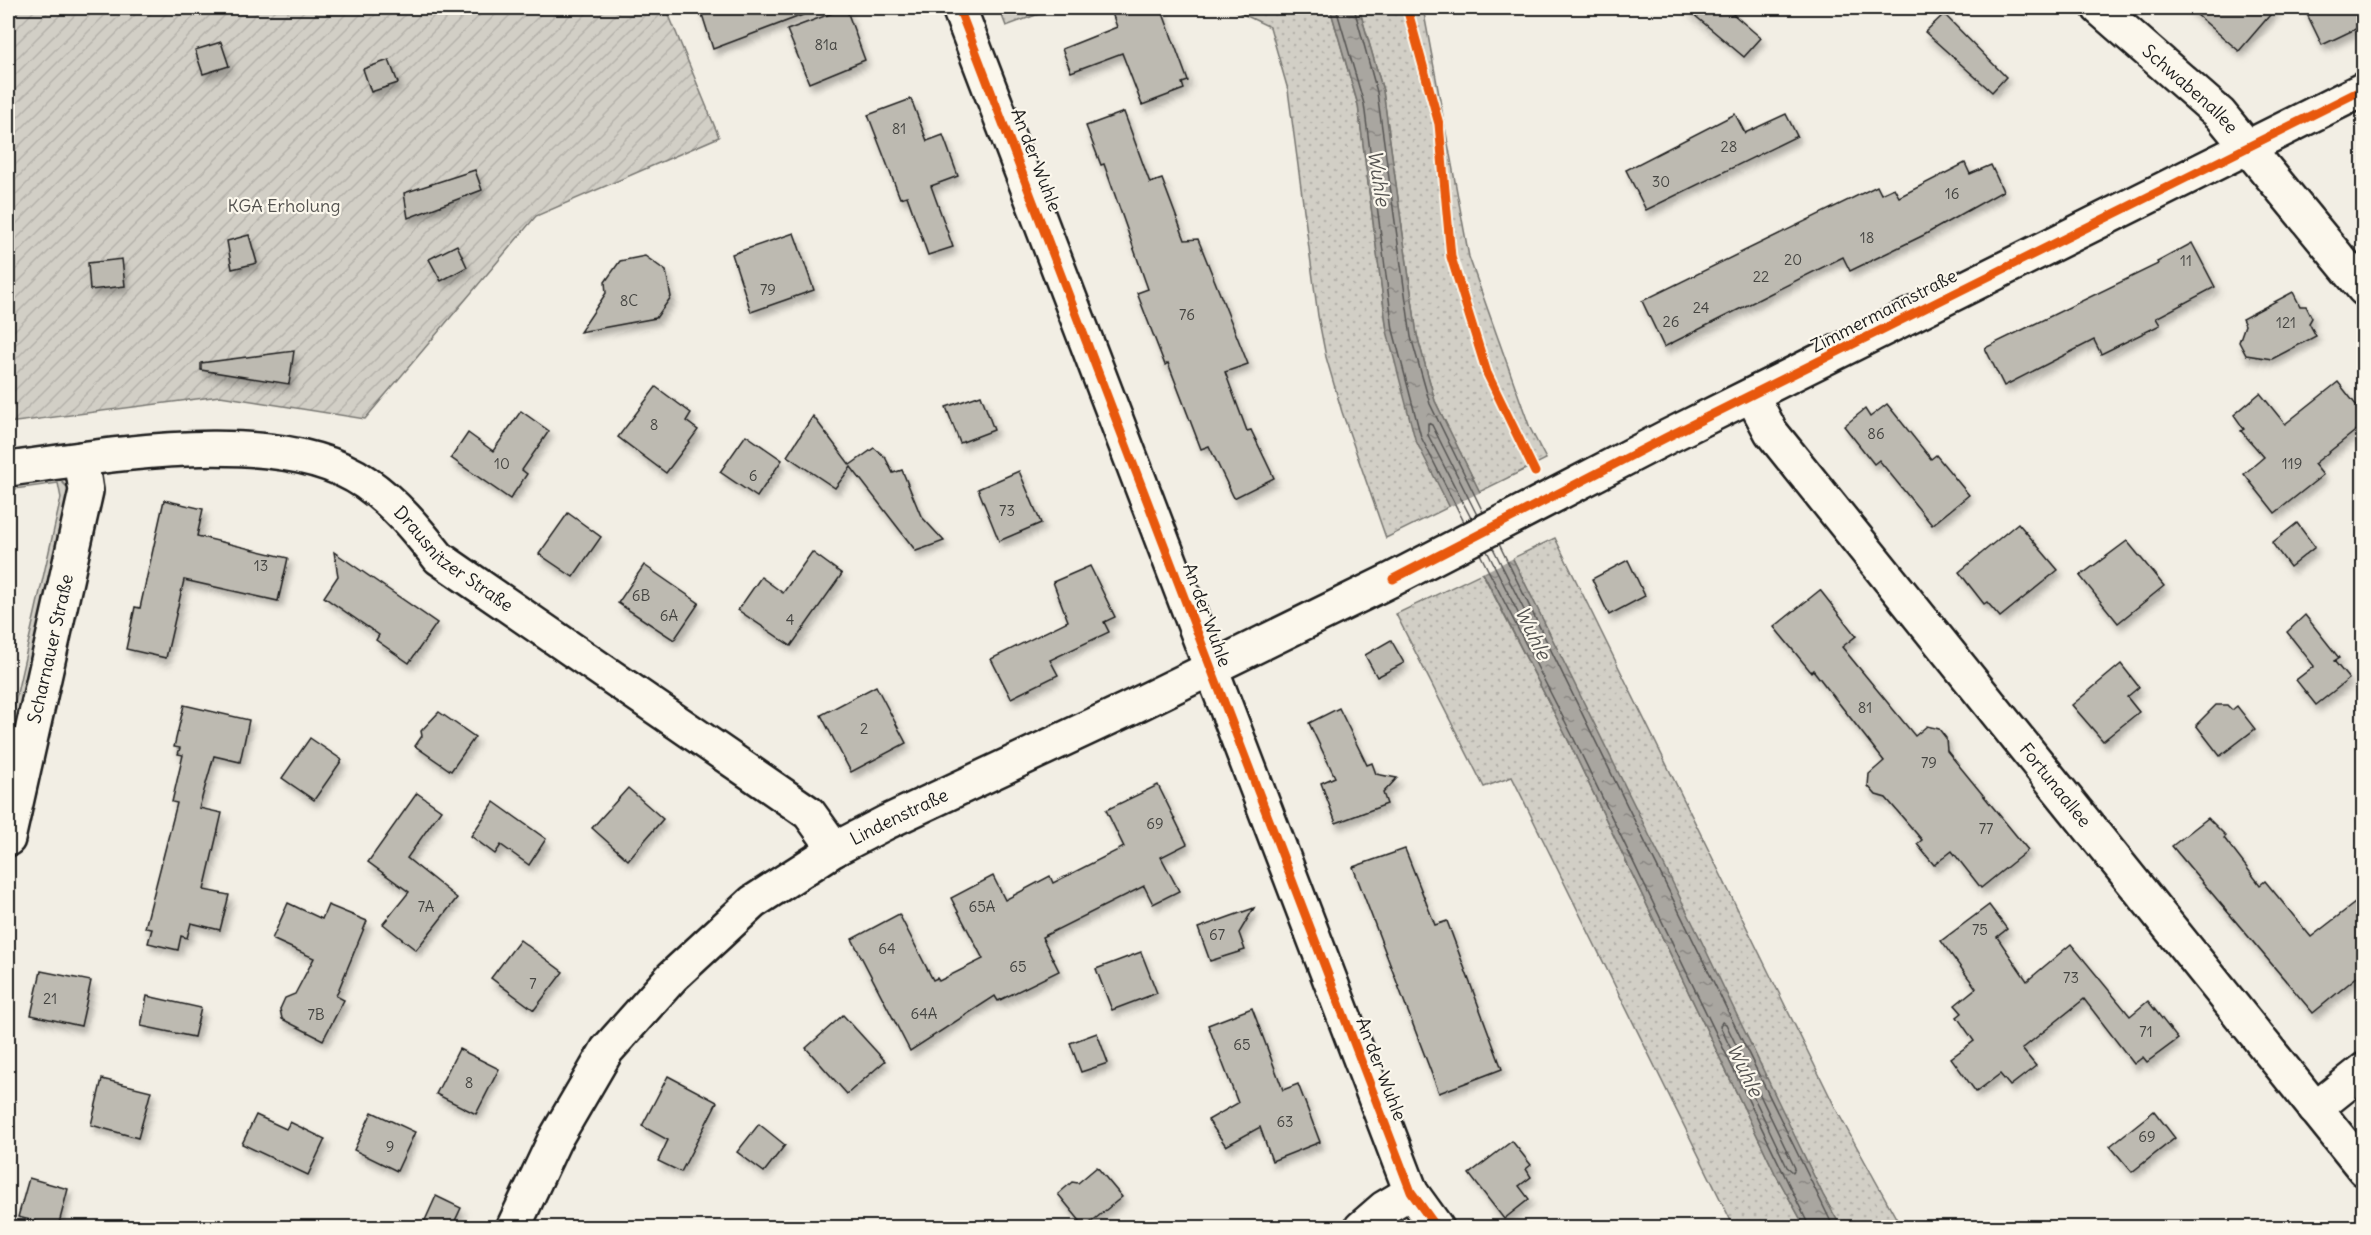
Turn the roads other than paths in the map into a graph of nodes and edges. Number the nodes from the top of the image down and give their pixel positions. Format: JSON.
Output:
{"nodes":[{"id":1,"x":960,"y":8,"type":"edge"},
{"id":2,"x":2099,"y":8,"type":"edge"},
{"id":3,"x":2364,"y":89,"type":"edge"},
{"id":4,"x":2247,"y":147,"type":"junction"},
{"id":5,"x":2364,"y":289,"type":"edge"},
{"id":6,"x":1752,"y":396,"type":"junction"},
{"id":7,"x":81,"y":459,"type":"junction"},
{"id":8,"x":8,"y":469,"type":"edge"},
{"id":9,"x":1420,"y":564,"type":"joint"},
{"id":10,"x":1209,"y":668,"type":"junction"},
{"id":11,"x":8,"y":839,"type":"edge"},
{"id":12,"x":835,"y":849,"type":"junction"},
{"id":13,"x":2364,"y":1070,"type":"edge"},
{"id":14,"x":2315,"y":1109,"type":"junction"},
{"id":15,"x":2364,"y":1169,"type":"edge"},
{"id":16,"x":1411,"y":1192,"type":"junction"},
{"id":17,"x":513,"y":1227,"type":"edge"},
{"id":18,"x":1361,"y":1227,"type":"edge"},
{"id":19,"x":1437,"y":1227,"type":"edge"}],
"edges":[{"from":1,"to":10,"type":"street","name":"An der Wuhle"},
{"from":2,"to":4,"type":"street","name":"Schwabenallee"},
{"from":3,"to":4,"type":"street","name":"Zimmermannstraße"},
{"from":4,"to":5,"type":"street","name":"Schwabenallee"},
{"from":4,"to":6,"type":"street","name":"Zimmermannstraße"},
{"from":6,"to":9,"type":"street","name":"Zimmermannstraße"},
{"from":6,"to":14,"type":"street","name":"Fortunaallee"},
{"from":7,"to":8,"type":"street","name":"Drausnitzer Straße"},
{"from":7,"to":11,"type":"street","name":"Scharnauer Straße"},
{"from":7,"to":12,"type":"street","name":"Drausnitzer Straße"},
{"from":9,"to":10,"type":"street","name":"Lindenstraße"},
{"from":10,"to":12,"type":"street","name":"Lindenstraße"},
{"from":10,"to":16,"type":"street","name":"An der Wuhle"},
{"from":12,"to":17,"type":"street","name":"Lindenstraße"},
{"from":13,"to":14,"type":"street"},
{"from":14,"to":15,"type":"street","name":"Fortunaallee"},
{"from":16,"to":18,"type":"street"},
{"from":16,"to":19,"type":"street","name":"An der Wuhle"}]}
